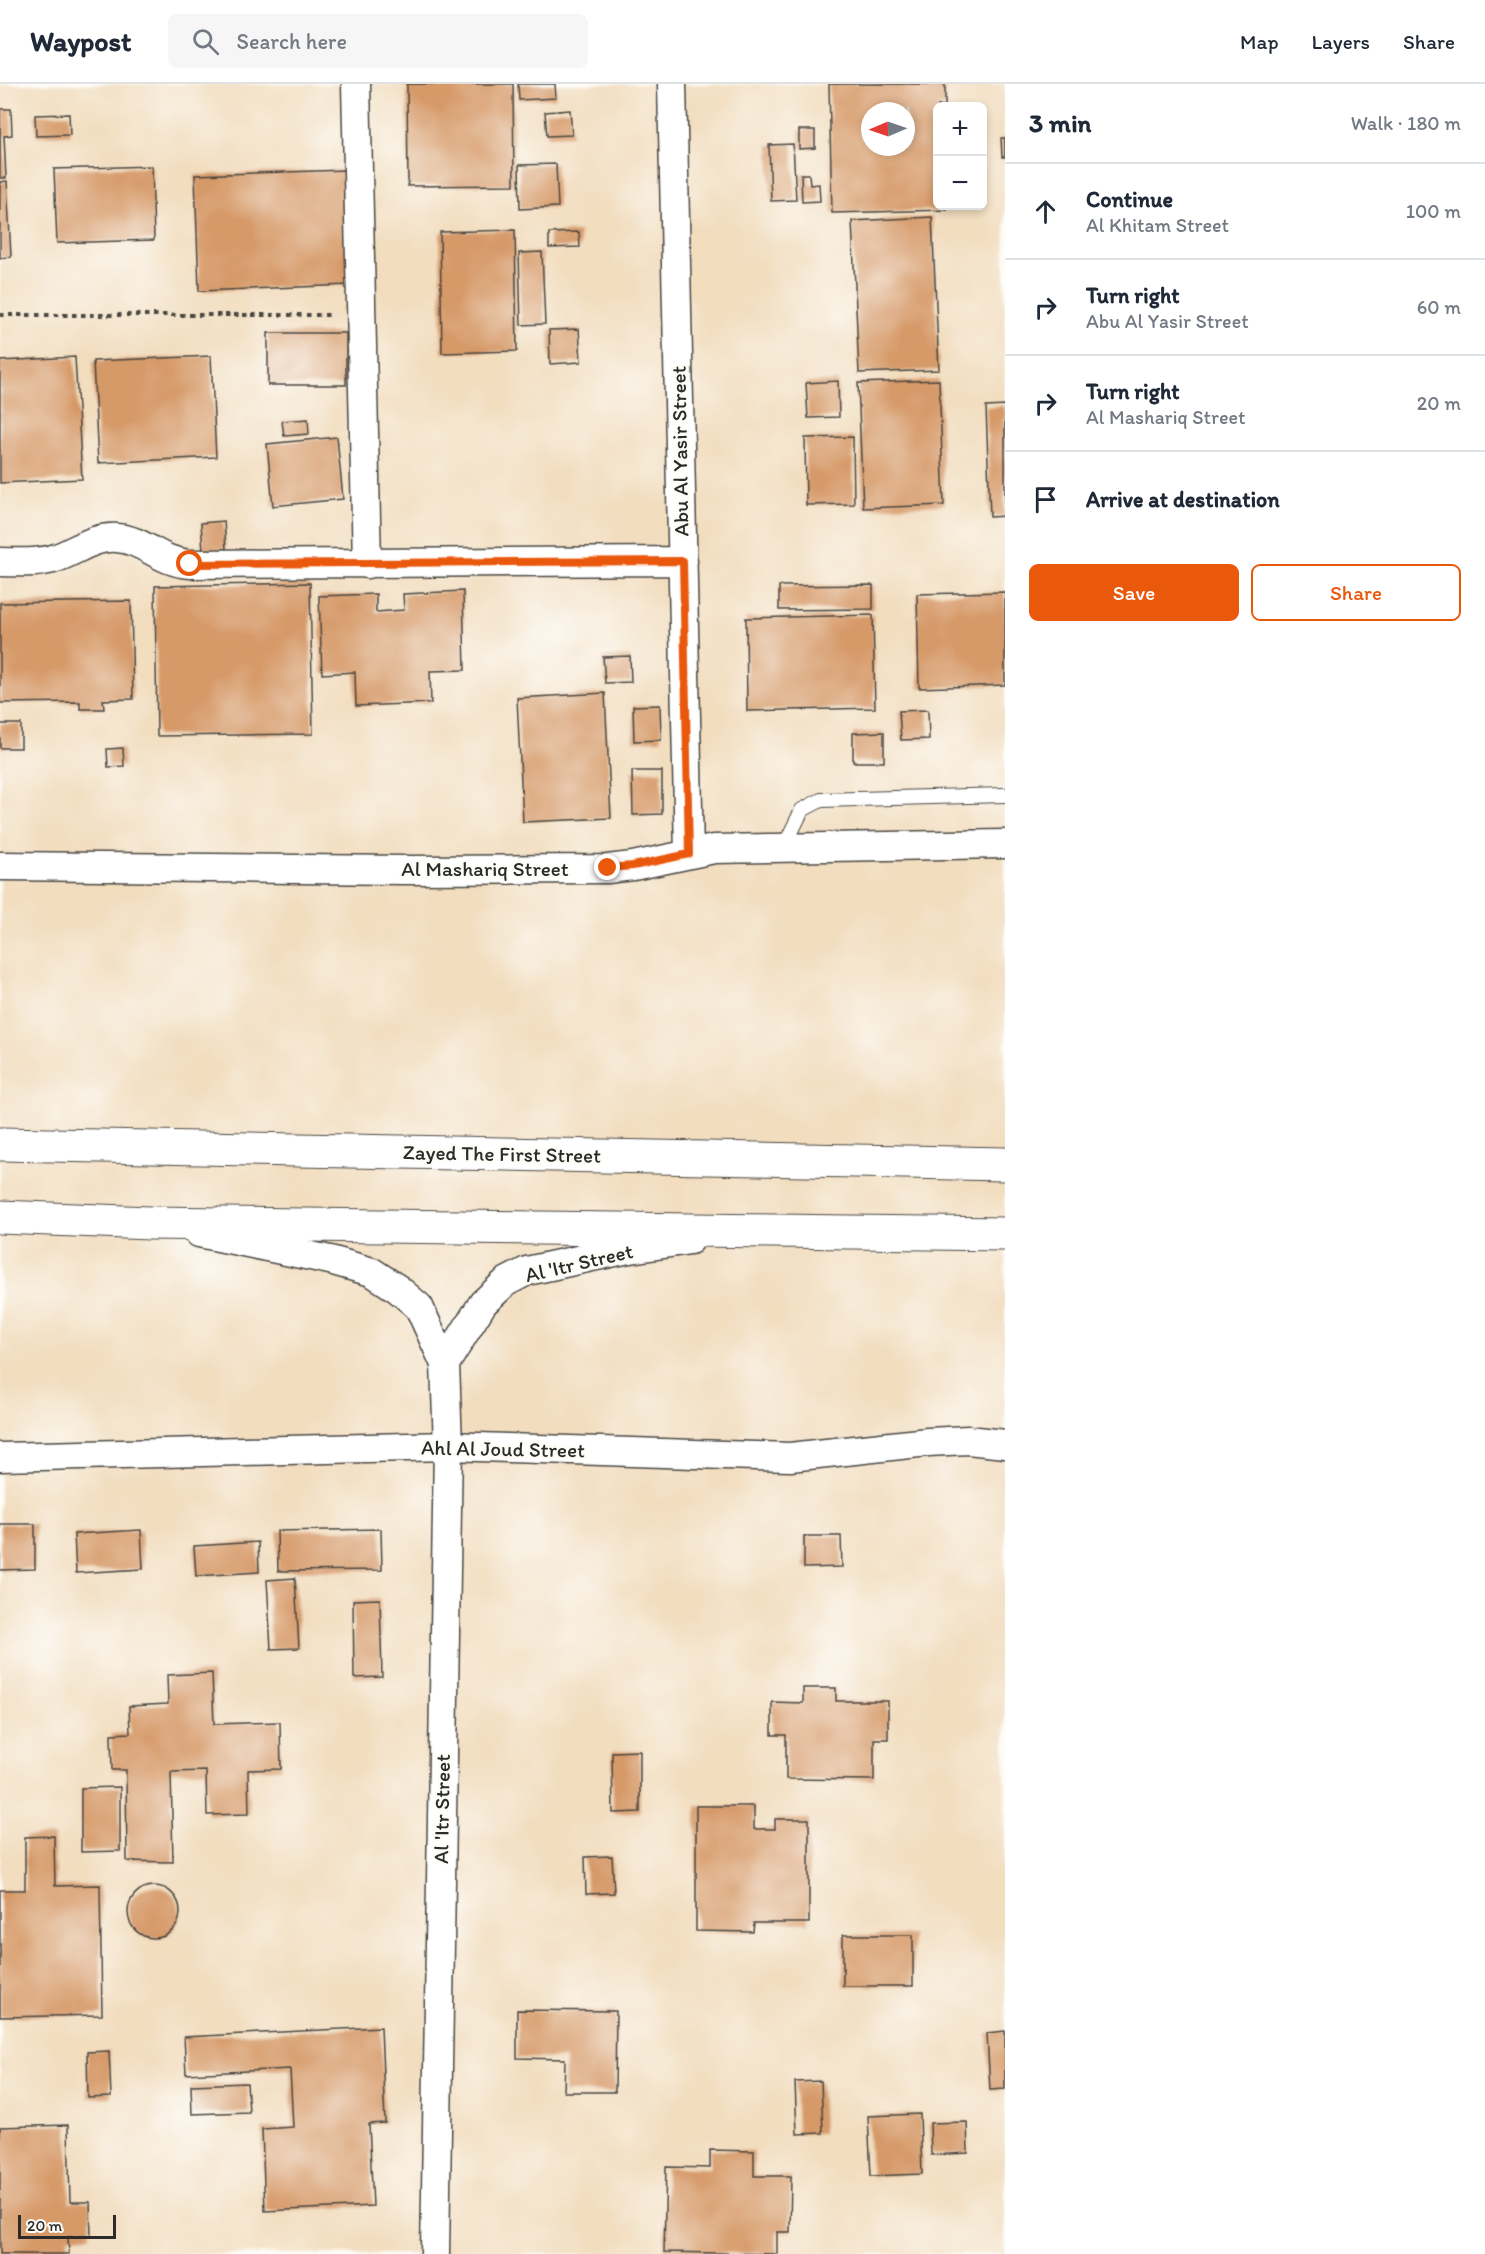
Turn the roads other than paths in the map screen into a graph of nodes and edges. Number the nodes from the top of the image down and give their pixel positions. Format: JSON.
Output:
{"nodes":[{"id":1,"x":356,"y":84,"type":"edge"},
{"id":2,"x":672,"y":84,"type":"edge"},
{"id":3,"x":683,"y":561,"type":"junction"},
{"id":4,"x":0,"y":562,"type":"edge"},
{"id":5,"x":367,"y":564,"type":"junction"},
{"id":6,"x":1005,"y":795,"type":"edge"},
{"id":7,"x":1005,"y":844,"type":"edge"},
{"id":8,"x":784,"y":847,"type":"junction"},
{"id":9,"x":689,"y":854,"type":"junction"},
{"id":10,"x":0,"y":866,"type":"edge"},
{"id":11,"x":0,"y":1144,"type":"edge"},
{"id":12,"x":1005,"y":1164,"type":"edge"},
{"id":13,"x":0,"y":1217,"type":"edge"},
{"id":14,"x":150,"y":1223,"type":"junction"},
{"id":15,"x":754,"y":1230,"type":"junction"},
{"id":16,"x":1005,"y":1234,"type":"edge"},
{"id":17,"x":445,"y":1364,"type":"junction"},
{"id":18,"x":1005,"y":1444,"type":"edge"},
{"id":19,"x":448,"y":1446,"type":"junction"},
{"id":20,"x":0,"y":1457,"type":"edge"},
{"id":21,"x":435,"y":2254,"type":"edge"}],
"edges":[{"from":1,"to":5,"type":"street"},
{"from":2,"to":3,"type":"street","name":"Abu Al Yasir Street"},
{"from":3,"to":5,"type":"street"},
{"from":3,"to":9,"type":"street","name":"Abu Al Yasir Street"},
{"from":4,"to":5,"type":"street"},
{"from":6,"to":8,"type":"lane"},
{"from":7,"to":8,"type":"street","name":"Al Mashariq Street"},
{"from":8,"to":9,"type":"street","name":"Al Mashariq Street"},
{"from":9,"to":10,"type":"street","name":"Al Mashariq Street"},
{"from":11,"to":12,"type":"main road","name":"Zayed The First Street"},
{"from":13,"to":14,"type":"main road"},
{"from":14,"to":15,"type":"main road"},
{"from":14,"to":17,"type":"street","name":"Al 'Itr Street"},
{"from":15,"to":16,"type":"main road"},
{"from":15,"to":17,"type":"street","name":"Al 'Itr Street"},
{"from":17,"to":19,"type":"street","name":"Al 'Itr Street"},
{"from":18,"to":19,"type":"street","name":"Ahl Al Joud Street"},
{"from":19,"to":20,"type":"street","name":"Ahl Al Joud Street"},
{"from":19,"to":21,"type":"street","name":"Al 'Itr Street"}]}
